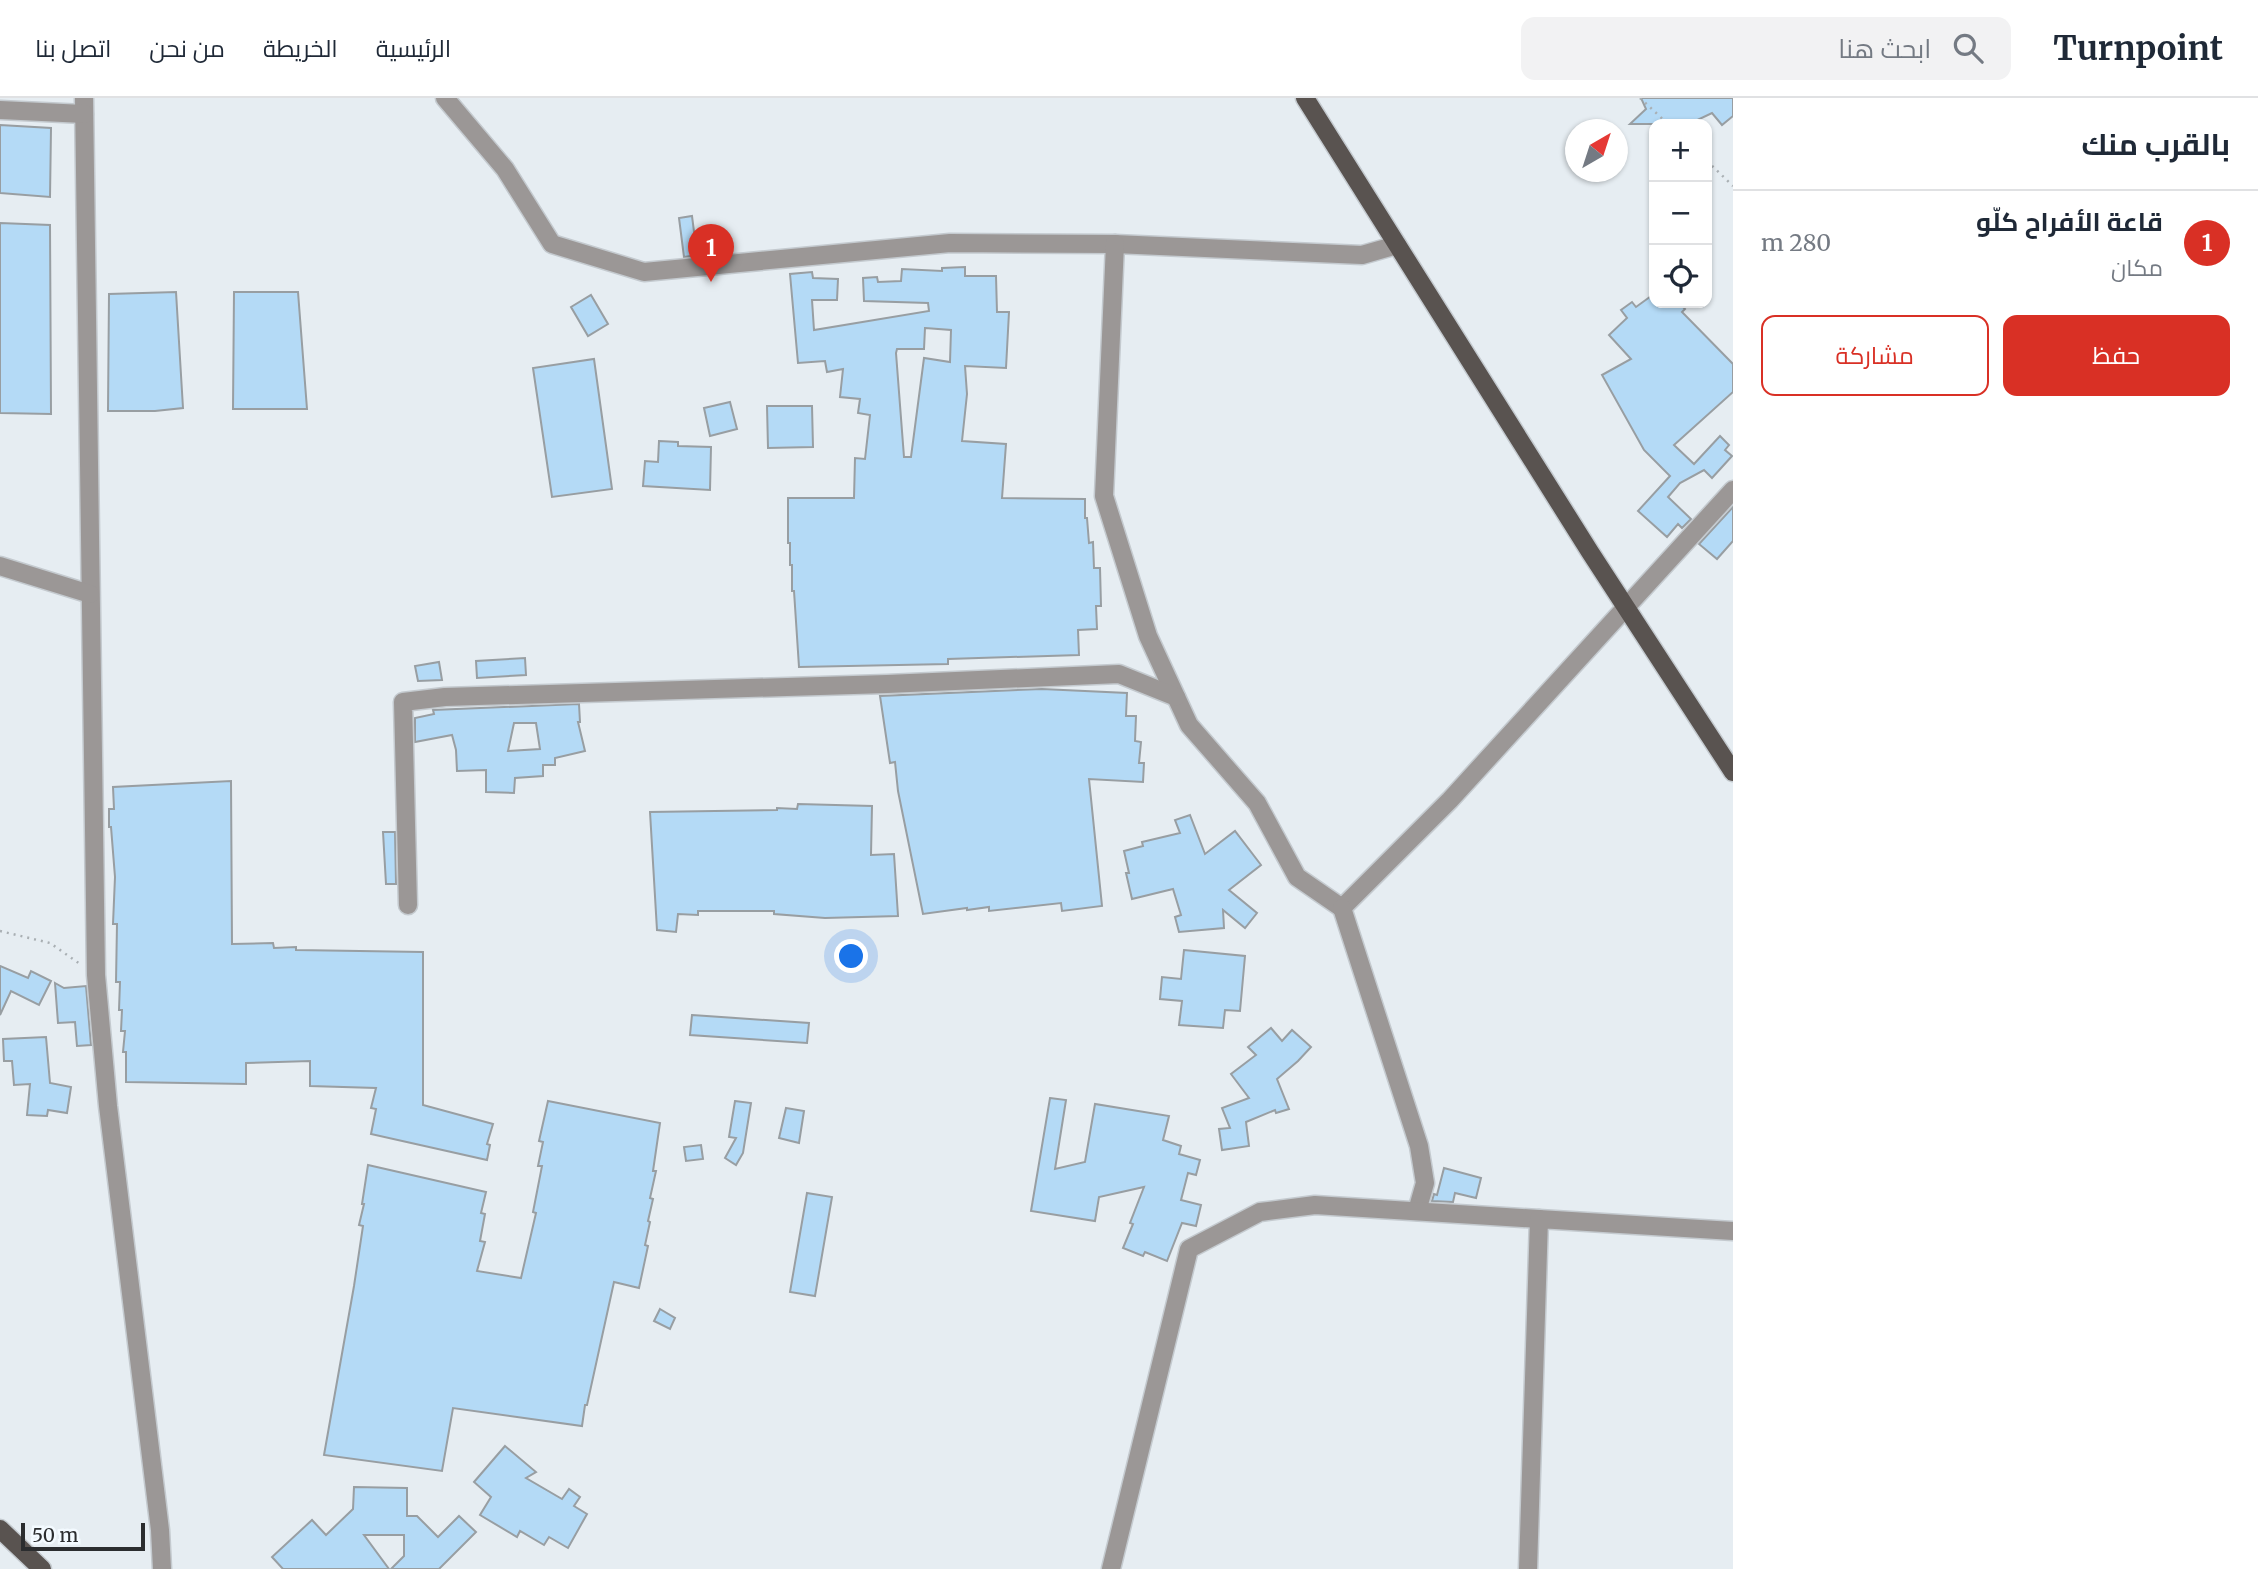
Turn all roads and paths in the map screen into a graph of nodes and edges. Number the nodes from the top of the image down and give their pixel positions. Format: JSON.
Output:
{"nodes":[{"id":1,"x":445,"y":98,"type":"edge"},
{"id":2,"x":1305,"y":98,"type":"edge"},
{"id":3,"x":1640,"y":98,"type":"edge"},
{"id":4,"x":84,"y":106,"type":"edge"},
{"id":5,"x":0,"y":110,"type":"edge"},
{"id":6,"x":1663,"y":119,"type":"edge"},
{"id":7,"x":1712,"y":166,"type":"edge"},
{"id":8,"x":1733,"y":186,"type":"edge"},
{"id":9,"x":1115,"y":244,"type":"junction"},
{"id":10,"x":1397,"y":245,"type":"junction"},
{"id":11,"x":1733,"y":490,"type":"edge"},
{"id":12,"x":0,"y":566,"type":"edge"},
{"id":13,"x":90,"y":594,"type":"junction"},
{"id":14,"x":1626,"y":608,"type":"junction"},
{"id":15,"x":1176,"y":697,"type":"junction"},
{"id":16,"x":1733,"y":772,"type":"edge"},
{"id":17,"x":408,"y":905,"type":"dead end"},
{"id":18,"x":1342,"y":908,"type":"junction"},
{"id":19,"x":0,"y":931,"type":"edge"},
{"id":20,"x":96,"y":975,"type":"junction"},
{"id":21,"x":1417,"y":1211,"type":"junction"},
{"id":22,"x":1539,"y":1219,"type":"junction"},
{"id":23,"x":1733,"y":1231,"type":"edge"},
{"id":24,"x":0,"y":1529,"type":"edge"},
{"id":25,"x":160,"y":1567,"type":"edge"},
{"id":26,"x":42,"y":1569,"type":"edge"},
{"id":27,"x":1111,"y":1569,"type":"edge"},
{"id":28,"x":1528,"y":1569,"type":"edge"}],
"edges":[{"from":1,"to":9,"type":"street"},
{"from":2,"to":10,"type":"main road"},
{"from":3,"to":6,"type":"path"},
{"from":4,"to":5,"type":"street"},
{"from":4,"to":13,"type":"street"},
{"from":7,"to":8,"type":"path"},
{"from":9,"to":10,"type":"street"},
{"from":9,"to":15,"type":"street"},
{"from":10,"to":14,"type":"main road"},
{"from":11,"to":14,"type":"street"},
{"from":12,"to":13,"type":"street"},
{"from":13,"to":20,"type":"street"},
{"from":14,"to":16,"type":"main road"},
{"from":14,"to":18,"type":"street"},
{"from":15,"to":17,"type":"street"},
{"from":15,"to":18,"type":"street"},
{"from":18,"to":21,"type":"street"},
{"from":19,"to":20,"type":"path"},
{"from":20,"to":25,"type":"street"},
{"from":21,"to":22,"type":"street"},
{"from":21,"to":27,"type":"street"},
{"from":22,"to":23,"type":"street"},
{"from":22,"to":28,"type":"street"},
{"from":24,"to":26,"type":"main road"}]}
